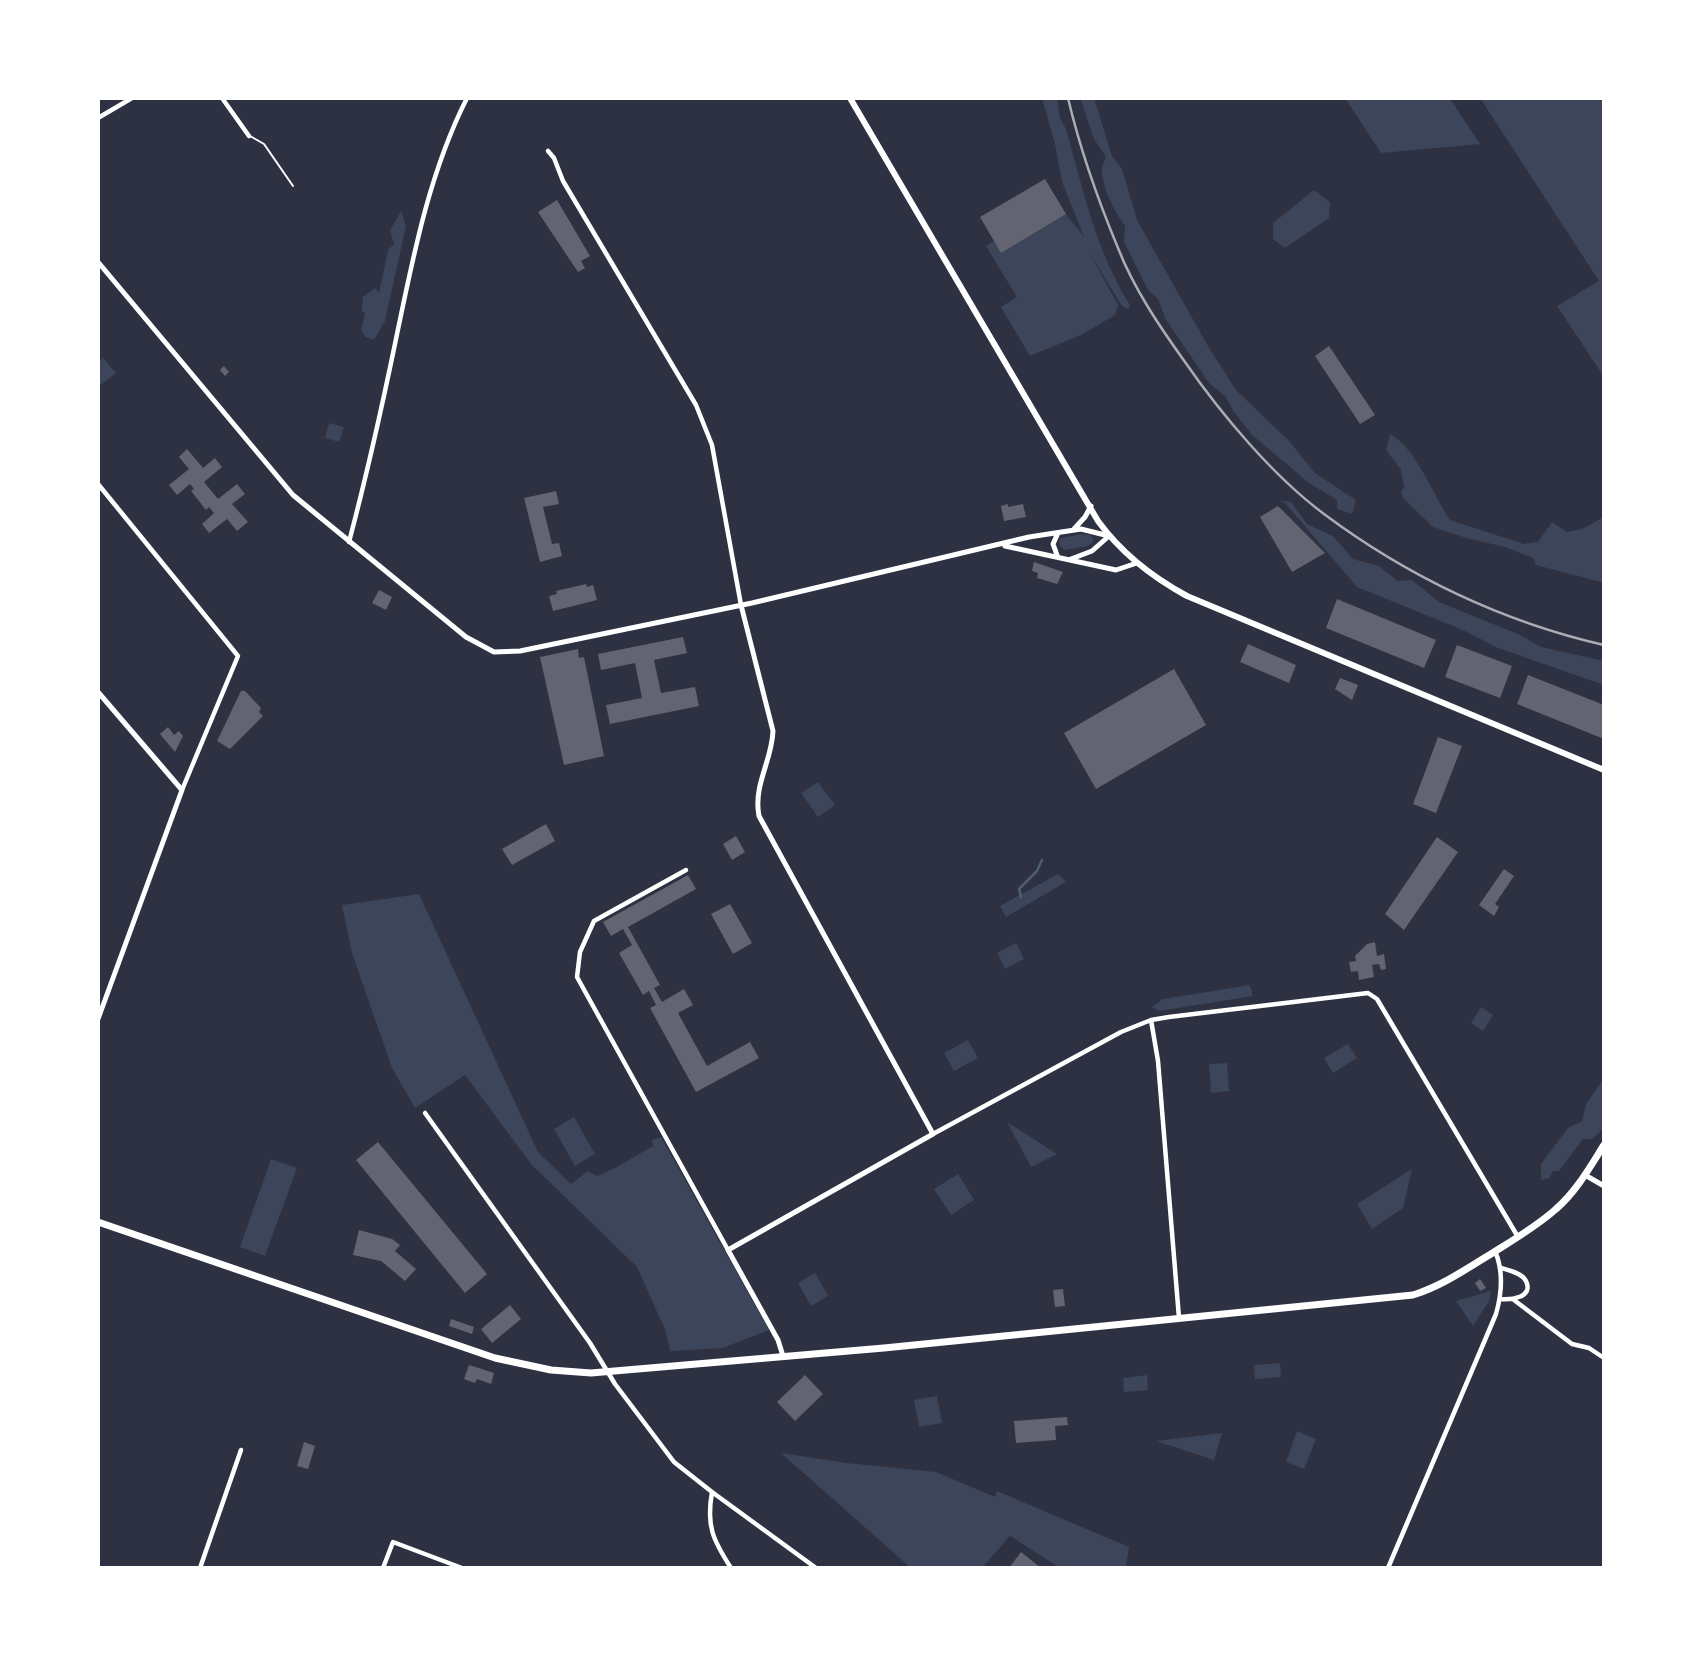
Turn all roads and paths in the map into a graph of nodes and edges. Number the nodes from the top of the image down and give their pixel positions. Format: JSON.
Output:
{"nodes":[{"id":1,"x":132,"y":98,"type":"edge"},
{"id":2,"x":222,"y":98,"type":"edge"},
{"id":3,"x":467,"y":98,"type":"edge"},
{"id":4,"x":850,"y":98,"type":"edge"},
{"id":5,"x":98,"y":118,"type":"edge"},
{"id":6,"x":249,"y":136,"type":"joint"},
{"id":7,"x":548,"y":151,"type":"dead end"},
{"id":8,"x":293,"y":186,"type":"dead end"},
{"id":9,"x":98,"y":262,"type":"edge"},
{"id":10,"x":98,"y":484,"type":"edge"},
{"id":11,"x":1091,"y":506,"type":"junction"},
{"id":12,"x":1074,"y":529,"type":"junction"},
{"id":13,"x":1058,"y":533,"type":"junction"},
{"id":14,"x":1109,"y":536,"type":"junction"},
{"id":15,"x":349,"y":543,"type":"junction"},
{"id":16,"x":1001,"y":545,"type":"junction"},
{"id":17,"x":1057,"y":555,"type":"junction"},
{"id":18,"x":1071,"y":559,"type":"junction"},
{"id":19,"x":1138,"y":564,"type":"junction"},
{"id":20,"x":741,"y":605,"type":"junction"},
{"id":21,"x":98,"y":692,"type":"edge"},
{"id":22,"x":1604,"y":770,"type":"edge"},
{"id":23,"x":182,"y":790,"type":"junction"},
{"id":24,"x":686,"y":870,"type":"dead end"},
{"id":25,"x":98,"y":1019,"type":"edge"},
{"id":26,"x":1151,"y":1020,"type":"junction"},
{"id":27,"x":425,"y":1113,"type":"dead end"},
{"id":28,"x":933,"y":1134,"type":"junction"},
{"id":29,"x":1604,"y":1145,"type":"edge"},
{"id":30,"x":1585,"y":1174,"type":"junction"},
{"id":31,"x":1604,"y":1186,"type":"edge"},
{"id":32,"x":98,"y":1222,"type":"edge"},
{"id":33,"x":1518,"y":1237,"type":"junction"},
{"id":34,"x":729,"y":1250,"type":"junction"},
{"id":35,"x":1494,"y":1251,"type":"junction"},
{"id":36,"x":1501,"y":1268,"type":"junction"},
{"id":37,"x":1500,"y":1299,"type":"junction"},
{"id":38,"x":1514,"y":1300,"type":"junction"},
{"id":39,"x":1179,"y":1318,"type":"junction"},
{"id":40,"x":783,"y":1356,"type":"junction"},
{"id":41,"x":1604,"y":1358,"type":"edge"},
{"id":42,"x":607,"y":1372,"type":"junction"},
{"id":43,"x":241,"y":1450,"type":"dead end"},
{"id":44,"x":712,"y":1492,"type":"junction"},
{"id":45,"x":200,"y":1568,"type":"edge"},
{"id":46,"x":383,"y":1568,"type":"edge"},
{"id":47,"x":462,"y":1568,"type":"edge"},
{"id":48,"x":731,"y":1568,"type":"edge"},
{"id":49,"x":816,"y":1568,"type":"edge"},
{"id":50,"x":1388,"y":1568,"type":"edge"}],
"edges":[{"from":1,"to":5,"type":"street"},
{"from":2,"to":6,"type":"street"},
{"from":3,"to":15,"type":"street"},
{"from":4,"to":11,"type":"main road"},
{"from":6,"to":8,"type":"lane"},
{"from":7,"to":20,"type":"street"},
{"from":9,"to":15,"type":"street"},
{"from":10,"to":23,"type":"street"},
{"from":11,"to":12,"type":"street"},
{"from":11,"to":14,"type":"main road"},
{"from":12,"to":13,"type":"street"},
{"from":12,"to":14,"type":"street"},
{"from":13,"to":16,"type":"street"},
{"from":13,"to":17,"type":"street"},
{"from":14,"to":18,"type":"street"},
{"from":14,"to":19,"type":"main road"},
{"from":15,"to":20,"type":"street"},
{"from":16,"to":17,"type":"street"},
{"from":16,"to":20,"type":"street"},
{"from":17,"to":18,"type":"street"},
{"from":18,"to":19,"type":"street"},
{"from":19,"to":22,"type":"main road"},
{"from":20,"to":28,"type":"street"},
{"from":21,"to":23,"type":"street"},
{"from":23,"to":25,"type":"street"},
{"from":24,"to":34,"type":"street"},
{"from":26,"to":28,"type":"street"},
{"from":26,"to":33,"type":"street"},
{"from":26,"to":39,"type":"street"},
{"from":27,"to":42,"type":"street"},
{"from":28,"to":34,"type":"street"},
{"from":29,"to":30,"type":"main road"},
{"from":30,"to":31,"type":"street"},
{"from":30,"to":33,"type":"main road"},
{"from":32,"to":42,"type":"main road"},
{"from":33,"to":35,"type":"main road"},
{"from":34,"to":40,"type":"street"},
{"from":35,"to":36,"type":"street"},
{"from":35,"to":39,"type":"main road"},
{"from":36,"to":37,"type":"street"},
{"from":36,"to":38,"type":"street"},
{"from":37,"to":38,"type":"street"},
{"from":37,"to":50,"type":"street"},
{"from":38,"to":41,"type":"street"},
{"from":39,"to":40,"type":"main road"},
{"from":40,"to":42,"type":"main road"},
{"from":42,"to":44,"type":"street"},
{"from":43,"to":45,"type":"street"},
{"from":44,"to":48,"type":"street"},
{"from":44,"to":49,"type":"street"},
{"from":46,"to":47,"type":"street"}]}
